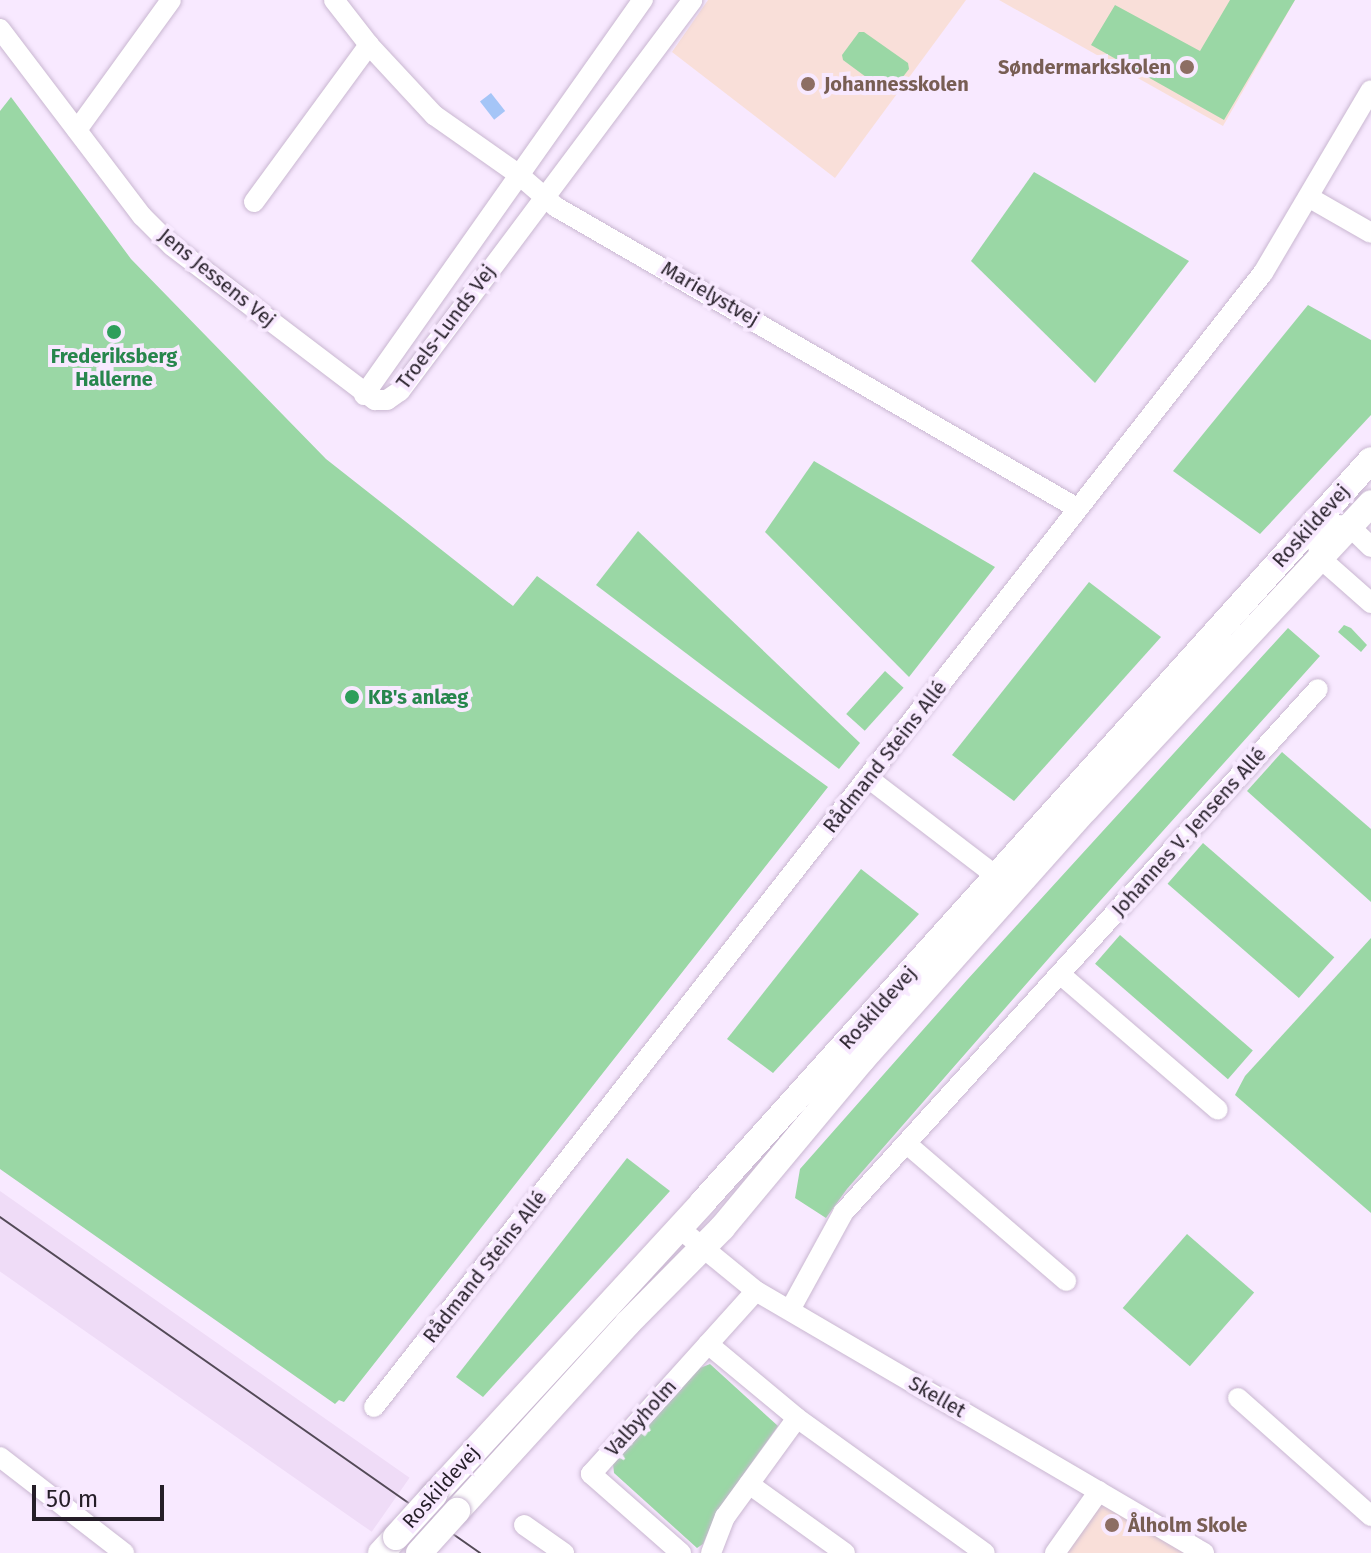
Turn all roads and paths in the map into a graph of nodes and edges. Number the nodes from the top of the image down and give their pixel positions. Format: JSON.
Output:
{"nodes":[{"id":1,"x":171,"y":0,"type":"edge"},
{"id":2,"x":334,"y":0,"type":"edge"},
{"id":3,"x":643,"y":0,"type":"edge"},
{"id":4,"x":692,"y":0,"type":"edge"},
{"id":5,"x":0,"y":29,"type":"edge"},
{"id":6,"x":369,"y":45,"type":"junction"},
{"id":7,"x":1371,"y":90,"type":"edge"},
{"id":8,"x":77,"y":130,"type":"junction"},
{"id":9,"x":518,"y":174,"type":"junction"},
{"id":10,"x":544,"y":194,"type":"junction"},
{"id":11,"x":1310,"y":198,"type":"junction"},
{"id":12,"x":254,"y":202,"type":"dead end"},
{"id":13,"x":1371,"y":233,"type":"edge"},
{"id":14,"x":364,"y":395,"type":"junction"},
{"id":15,"x":1371,"y":460,"type":"edge"},
{"id":16,"x":1371,"y":503,"type":"edge"},
{"id":17,"x":1077,"y":508,"type":"junction"},
{"id":18,"x":1314,"y":523,"type":"junction"},
{"id":19,"x":1349,"y":526,"type":"junction"},
{"id":20,"x":1371,"y":547,"type":"edge"},
{"id":21,"x":1320,"y":558,"type":"junction"},
{"id":22,"x":1371,"y":603,"type":"edge"},
{"id":23,"x":1318,"y":689,"type":"dead end"},
{"id":24,"x":868,"y":778,"type":"junction"},
{"id":25,"x":996,"y":876,"type":"junction"},
{"id":26,"x":1060,"y":974,"type":"junction"},
{"id":27,"x":1218,"y":1110,"type":"dead end"},
{"id":28,"x":907,"y":1144,"type":"junction"},
{"id":29,"x":679,"y":1228,"type":"junction"},
{"id":30,"x":702,"y":1249,"type":"junction"},
{"id":31,"x":1066,"y":1281,"type":"dead end"},
{"id":32,"x":756,"y":1291,"type":"junction"},
{"id":33,"x":790,"y":1310,"type":"junction"},
{"id":34,"x":708,"y":1344,"type":"junction"},
{"id":35,"x":1238,"y":1398,"type":"dead end"},
{"id":36,"x":374,"y":1407,"type":"dead end"},
{"id":37,"x":797,"y":1418,"type":"junction"},
{"id":38,"x":0,"y":1457,"type":"edge"},
{"id":39,"x":749,"y":1484,"type":"junction"},
{"id":40,"x":1099,"y":1491,"type":"junction"},
{"id":41,"x":1371,"y":1516,"type":"edge"},
{"id":42,"x":524,"y":1525,"type":"dead end"},
{"id":43,"x":389,"y":1545,"type":"edge"},
{"id":44,"x":124,"y":1553,"type":"edge"},
{"id":45,"x":419,"y":1553,"type":"edge"},
{"id":46,"x":564,"y":1553,"type":"edge"},
{"id":47,"x":681,"y":1553,"type":"edge"},
{"id":48,"x":711,"y":1553,"type":"edge"},
{"id":49,"x":845,"y":1553,"type":"edge"},
{"id":50,"x":985,"y":1553,"type":"edge"},
{"id":51,"x":1055,"y":1553,"type":"edge"},
{"id":52,"x":1204,"y":1553,"type":"edge"}],
"edges":[{"from":1,"to":8,"type":"street"},
{"from":2,"to":6,"type":"street","name":"Marielystvej"},
{"from":3,"to":9,"type":"street","name":"Troels-Lunds Vej"},
{"from":4,"to":10,"type":"street","name":"Troels-Lunds Vej"},
{"from":5,"to":8,"type":"street","name":"Jens Jessens Vej"},
{"from":6,"to":9,"type":"street","name":"Marielystvej"},
{"from":6,"to":12,"type":"street"},
{"from":7,"to":11,"type":"street","name":"Rådmand Steins Allé"},
{"from":8,"to":14,"type":"street","name":"Jens Jessens Vej"},
{"from":9,"to":10,"type":"street","name":"Marielystvej"},
{"from":9,"to":14,"type":"street","name":"Troels-Lunds Vej"},
{"from":10,"to":14,"type":"street","name":"Troels-Lunds Vej"},
{"from":10,"to":17,"type":"street","name":"Marielystvej"},
{"from":11,"to":13,"type":"street"},
{"from":11,"to":17,"type":"street","name":"Rådmand Steins Allé"},
{"from":15,"to":18,"type":"street","name":"Roskildevej"},
{"from":16,"to":19,"type":"street","name":"Roskildevej"},
{"from":17,"to":24,"type":"street","name":"Rådmand Steins Allé"},
{"from":18,"to":19,"type":"street"},
{"from":18,"to":21,"type":"street"},
{"from":18,"to":25,"type":"street","name":"Roskildevej"},
{"from":19,"to":20,"type":"street"},
{"from":19,"to":21,"type":"street","name":"Roskildevej"},
{"from":21,"to":22,"type":"street"},
{"from":21,"to":30,"type":"street","name":"Roskildevej"},
{"from":23,"to":26,"type":"street","name":"Johannes V. Jensens Allé"},
{"from":24,"to":25,"type":"street"},
{"from":24,"to":36,"type":"street","name":"Rådmand Steins Allé"},
{"from":25,"to":29,"type":"street","name":"Roskildevej"},
{"from":26,"to":27,"type":"street"},
{"from":26,"to":28,"type":"street","name":"Johannes V. Jensens Allé"},
{"from":28,"to":31,"type":"street"},
{"from":28,"to":33,"type":"street","name":"Johannes V. Jensens Allé"},
{"from":29,"to":30,"type":"street","name":"Skellet"},
{"from":29,"to":43,"type":"street","name":"Roskildevej","bridge":true},
{"from":30,"to":32,"type":"street","name":"Skellet"},
{"from":30,"to":45,"type":"street","name":"Roskildevej","bridge":true},
{"from":32,"to":33,"type":"street","name":"Skellet"},
{"from":32,"to":34,"type":"street","name":"Valbyholm"},
{"from":33,"to":40,"type":"street","name":"Skellet"},
{"from":34,"to":37,"type":"street"},
{"from":34,"to":47,"type":"street","name":"Valbyholm"},
{"from":35,"to":41,"type":"street"},
{"from":37,"to":39,"type":"street"},
{"from":37,"to":50,"type":"street"},
{"from":38,"to":44,"type":"street"},
{"from":39,"to":48,"type":"street"},
{"from":39,"to":49,"type":"street"},
{"from":40,"to":51,"type":"street"},
{"from":40,"to":52,"type":"street","name":"Skellet"},
{"from":42,"to":46,"type":"street"}]}
